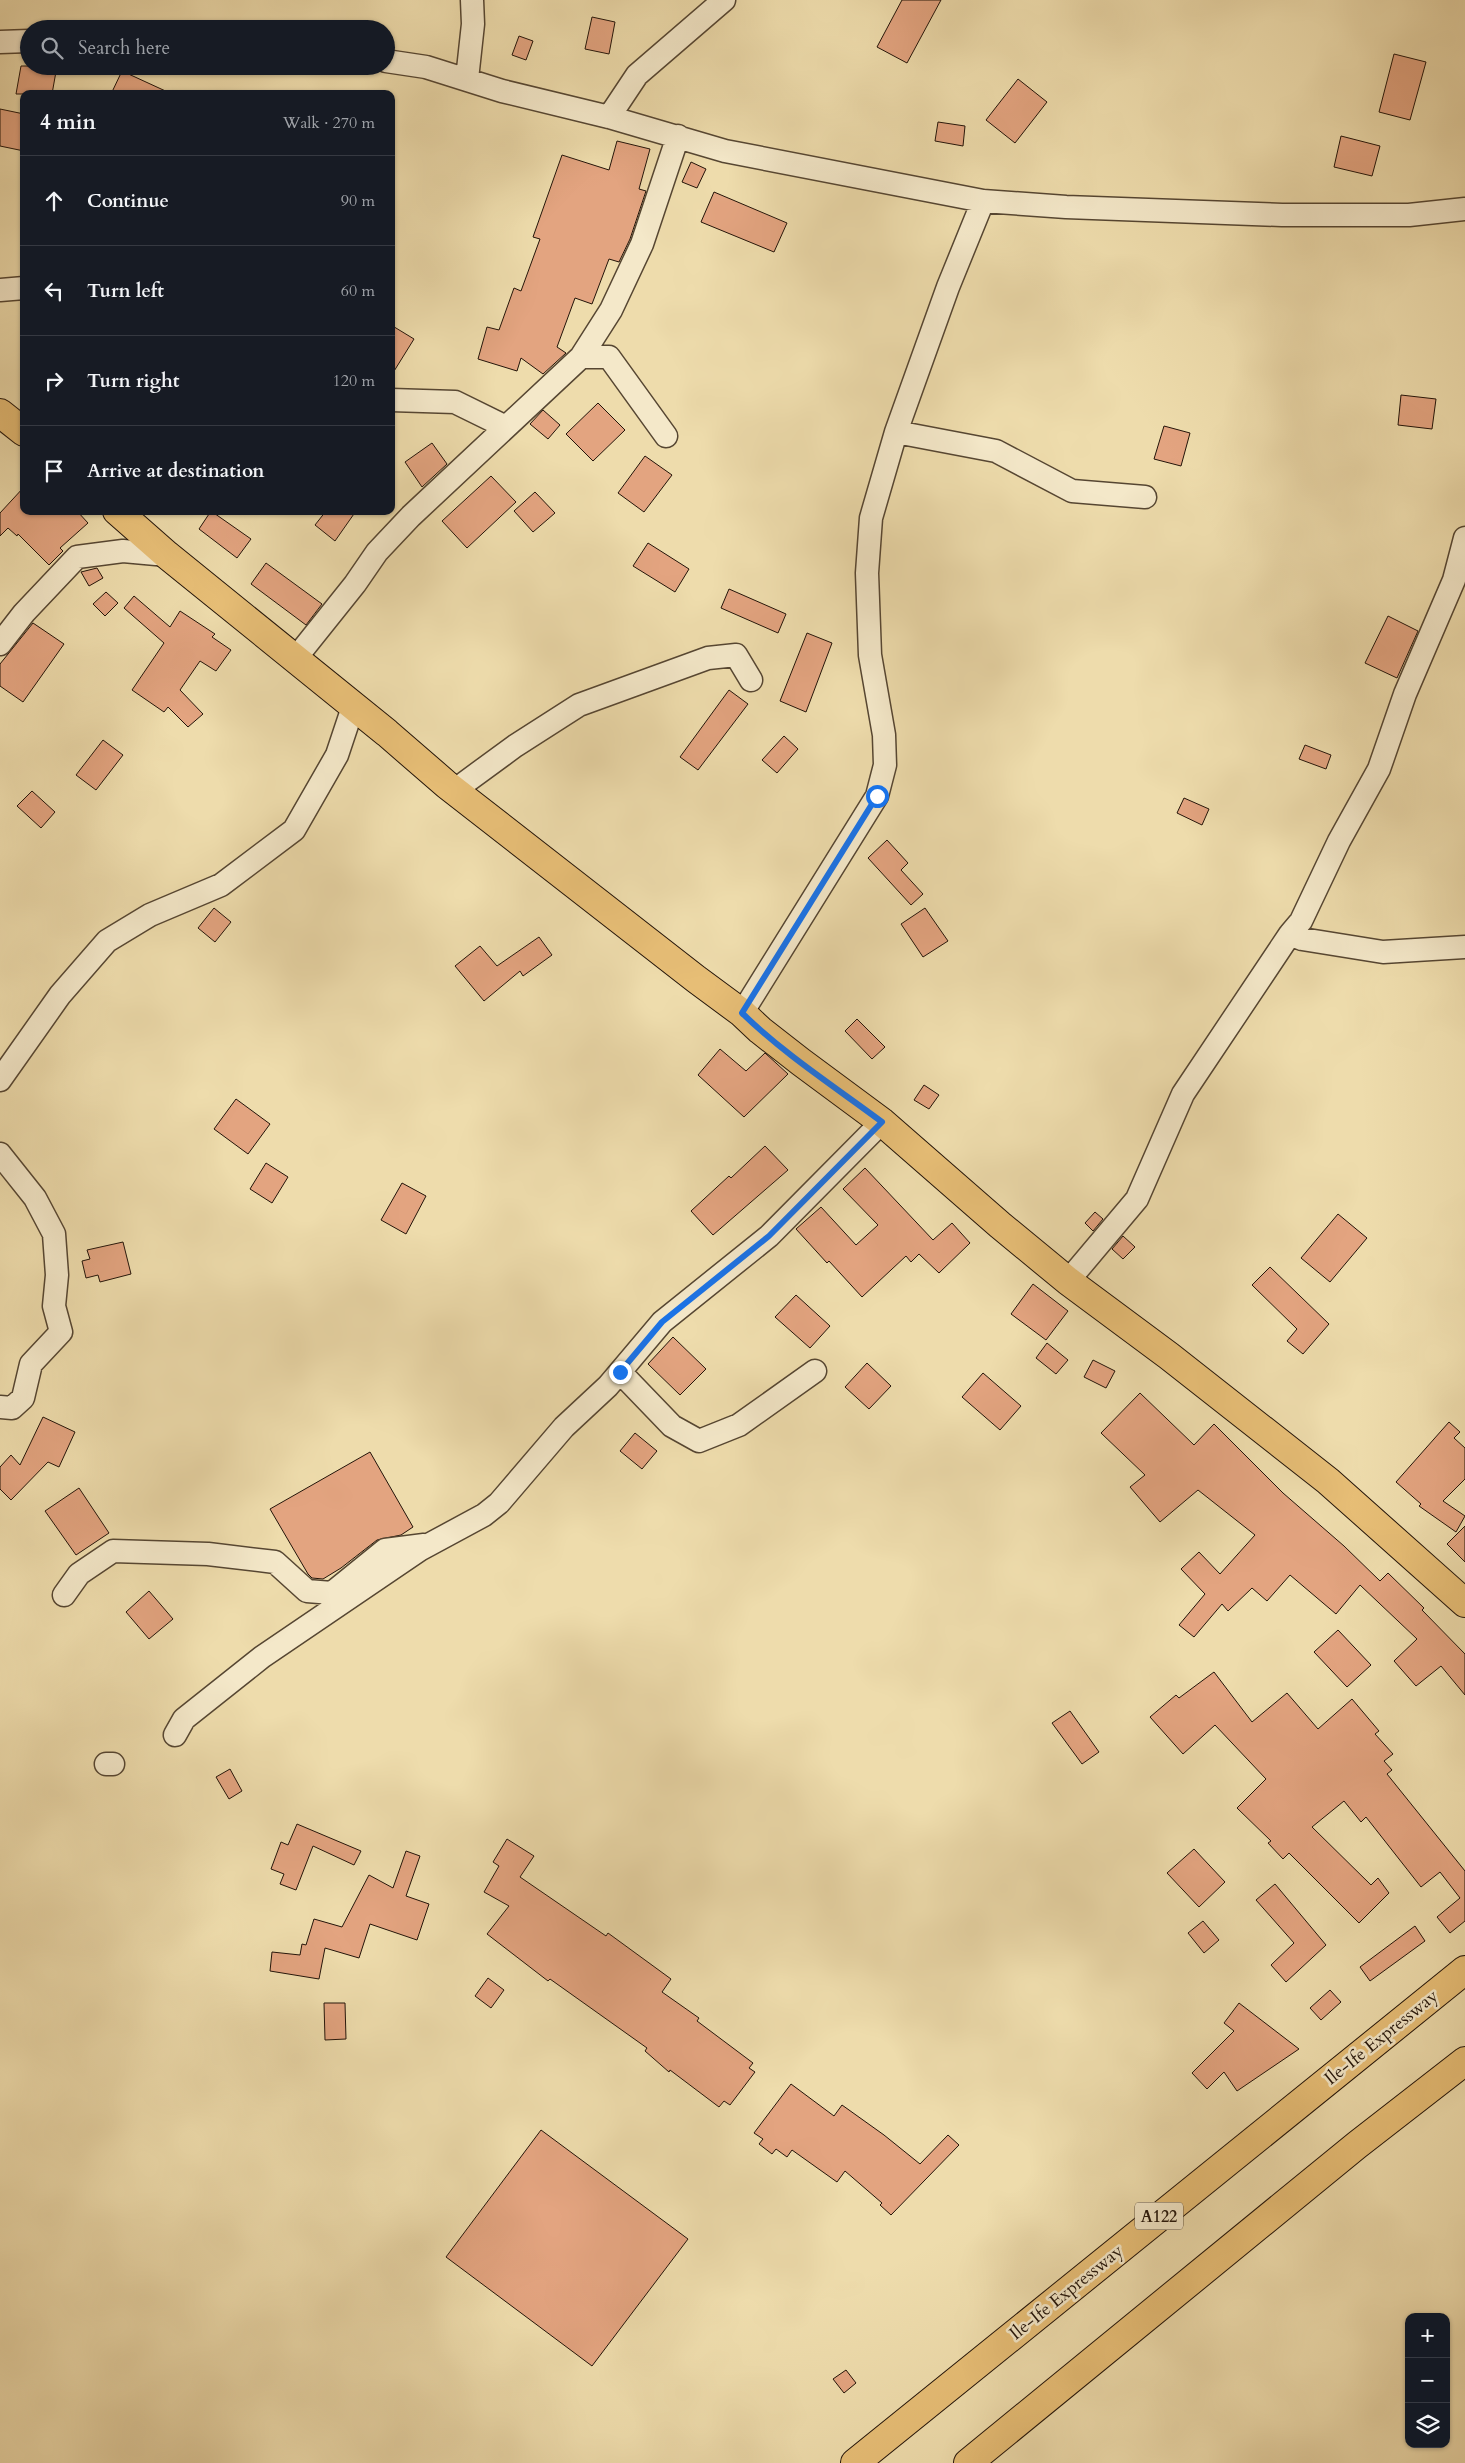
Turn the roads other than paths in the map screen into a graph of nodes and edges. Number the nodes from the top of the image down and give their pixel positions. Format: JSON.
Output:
{"nodes":[{"id":1,"x":472,"y":0,"type":"edge"},
{"id":2,"x":724,"y":0,"type":"edge"},
{"id":3,"x":20,"y":41,"type":"edge"},
{"id":4,"x":0,"y":42,"type":"edge"},
{"id":5,"x":395,"y":62,"type":"edge"},
{"id":6,"x":467,"y":79,"type":"junction"},
{"id":7,"x":609,"y":117,"type":"junction"},
{"id":8,"x":678,"y":136,"type":"junction"},
{"id":9,"x":983,"y":202,"type":"junction"},
{"id":10,"x":1465,"y":209,"type":"edge"},
{"id":11,"x":20,"y":288,"type":"edge"},
{"id":12,"x":0,"y":290,"type":"edge"},
{"id":13,"x":581,"y":357,"type":"junction"},
{"id":14,"x":395,"y":400,"type":"edge"},
{"id":15,"x":0,"y":413,"type":"edge"},
{"id":16,"x":506,"y":426,"type":"junction"},
{"id":17,"x":20,"y":429,"type":"edge"},
{"id":18,"x":896,"y":432,"type":"junction"},
{"id":19,"x":666,"y":436,"type":"dead end"},
{"id":20,"x":1145,"y":497,"type":"dead end"},
{"id":21,"x":122,"y":515,"type":"edge"},
{"id":22,"x":1465,"y":538,"type":"edge"},
{"id":23,"x":167,"y":555,"type":"junction"},
{"id":24,"x":0,"y":644,"type":"edge"},
{"id":25,"x":295,"y":658,"type":"junction"},
{"id":26,"x":751,"y":680,"type":"dead end"},
{"id":27,"x":353,"y":707,"type":"junction"},
{"id":28,"x":455,"y":790,"type":"junction"},
{"id":29,"x":1290,"y":934,"type":"junction"},
{"id":30,"x":1465,"y":948,"type":"edge"},
{"id":31,"x":742,"y":1013,"type":"junction"},
{"id":32,"x":0,"y":1080,"type":"edge"},
{"id":33,"x":882,"y":1122,"type":"junction"},
{"id":34,"x":0,"y":1154,"type":"edge"},
{"id":35,"x":1068,"y":1281,"type":"junction"},
{"id":36,"x":815,"y":1371,"type":"dead end"},
{"id":37,"x":620,"y":1372,"type":"junction"},
{"id":38,"x":0,"y":1407,"type":"edge"},
{"id":39,"x":430,"y":1545,"type":"junction"},
{"id":40,"x":64,"y":1595,"type":"dead end"},
{"id":41,"x":1465,"y":1603,"type":"edge"},
{"id":42,"x":175,"y":1735,"type":"dead end"},
{"id":43,"x":1465,"y":1970,"type":"edge"},
{"id":44,"x":1465,"y":2061,"type":"edge"},
{"id":45,"x":854,"y":2463,"type":"edge"},
{"id":46,"x":968,"y":2463,"type":"edge"}],
"edges":[{"from":1,"to":6,"type":"street"},
{"from":2,"to":7,"type":"street"},
{"from":3,"to":4,"type":"street"},
{"from":5,"to":6,"type":"street"},
{"from":6,"to":7,"type":"street"},
{"from":7,"to":8,"type":"street"},
{"from":8,"to":9,"type":"street"},
{"from":8,"to":13,"type":"street"},
{"from":9,"to":10,"type":"street"},
{"from":9,"to":18,"type":"street"},
{"from":11,"to":12,"type":"street"},
{"from":13,"to":16,"type":"street"},
{"from":13,"to":19,"type":"street"},
{"from":14,"to":16,"type":"street"},
{"from":15,"to":17,"type":"main road"},
{"from":16,"to":25,"type":"street"},
{"from":18,"to":20,"type":"street"},
{"from":18,"to":31,"type":"street"},
{"from":21,"to":23,"type":"main road"},
{"from":22,"to":29,"type":"street"},
{"from":23,"to":24,"type":"street"},
{"from":23,"to":25,"type":"main road"},
{"from":25,"to":27,"type":"main road"},
{"from":26,"to":28,"type":"street"},
{"from":27,"to":28,"type":"main road"},
{"from":27,"to":32,"type":"street"},
{"from":28,"to":31,"type":"main road"},
{"from":29,"to":30,"type":"street"},
{"from":29,"to":35,"type":"street"},
{"from":31,"to":33,"type":"main road"},
{"from":33,"to":35,"type":"main road"},
{"from":33,"to":37,"type":"street"},
{"from":34,"to":38,"type":"street"},
{"from":35,"to":41,"type":"main road"},
{"from":36,"to":37,"type":"street"},
{"from":37,"to":39,"type":"street"},
{"from":39,"to":40,"type":"street"},
{"from":39,"to":42,"type":"street"},
{"from":43,"to":45,"type":"main road","name":"Ile-Ife Expressway","number":"A122"},
{"from":44,"to":46,"type":"main road"}]}
